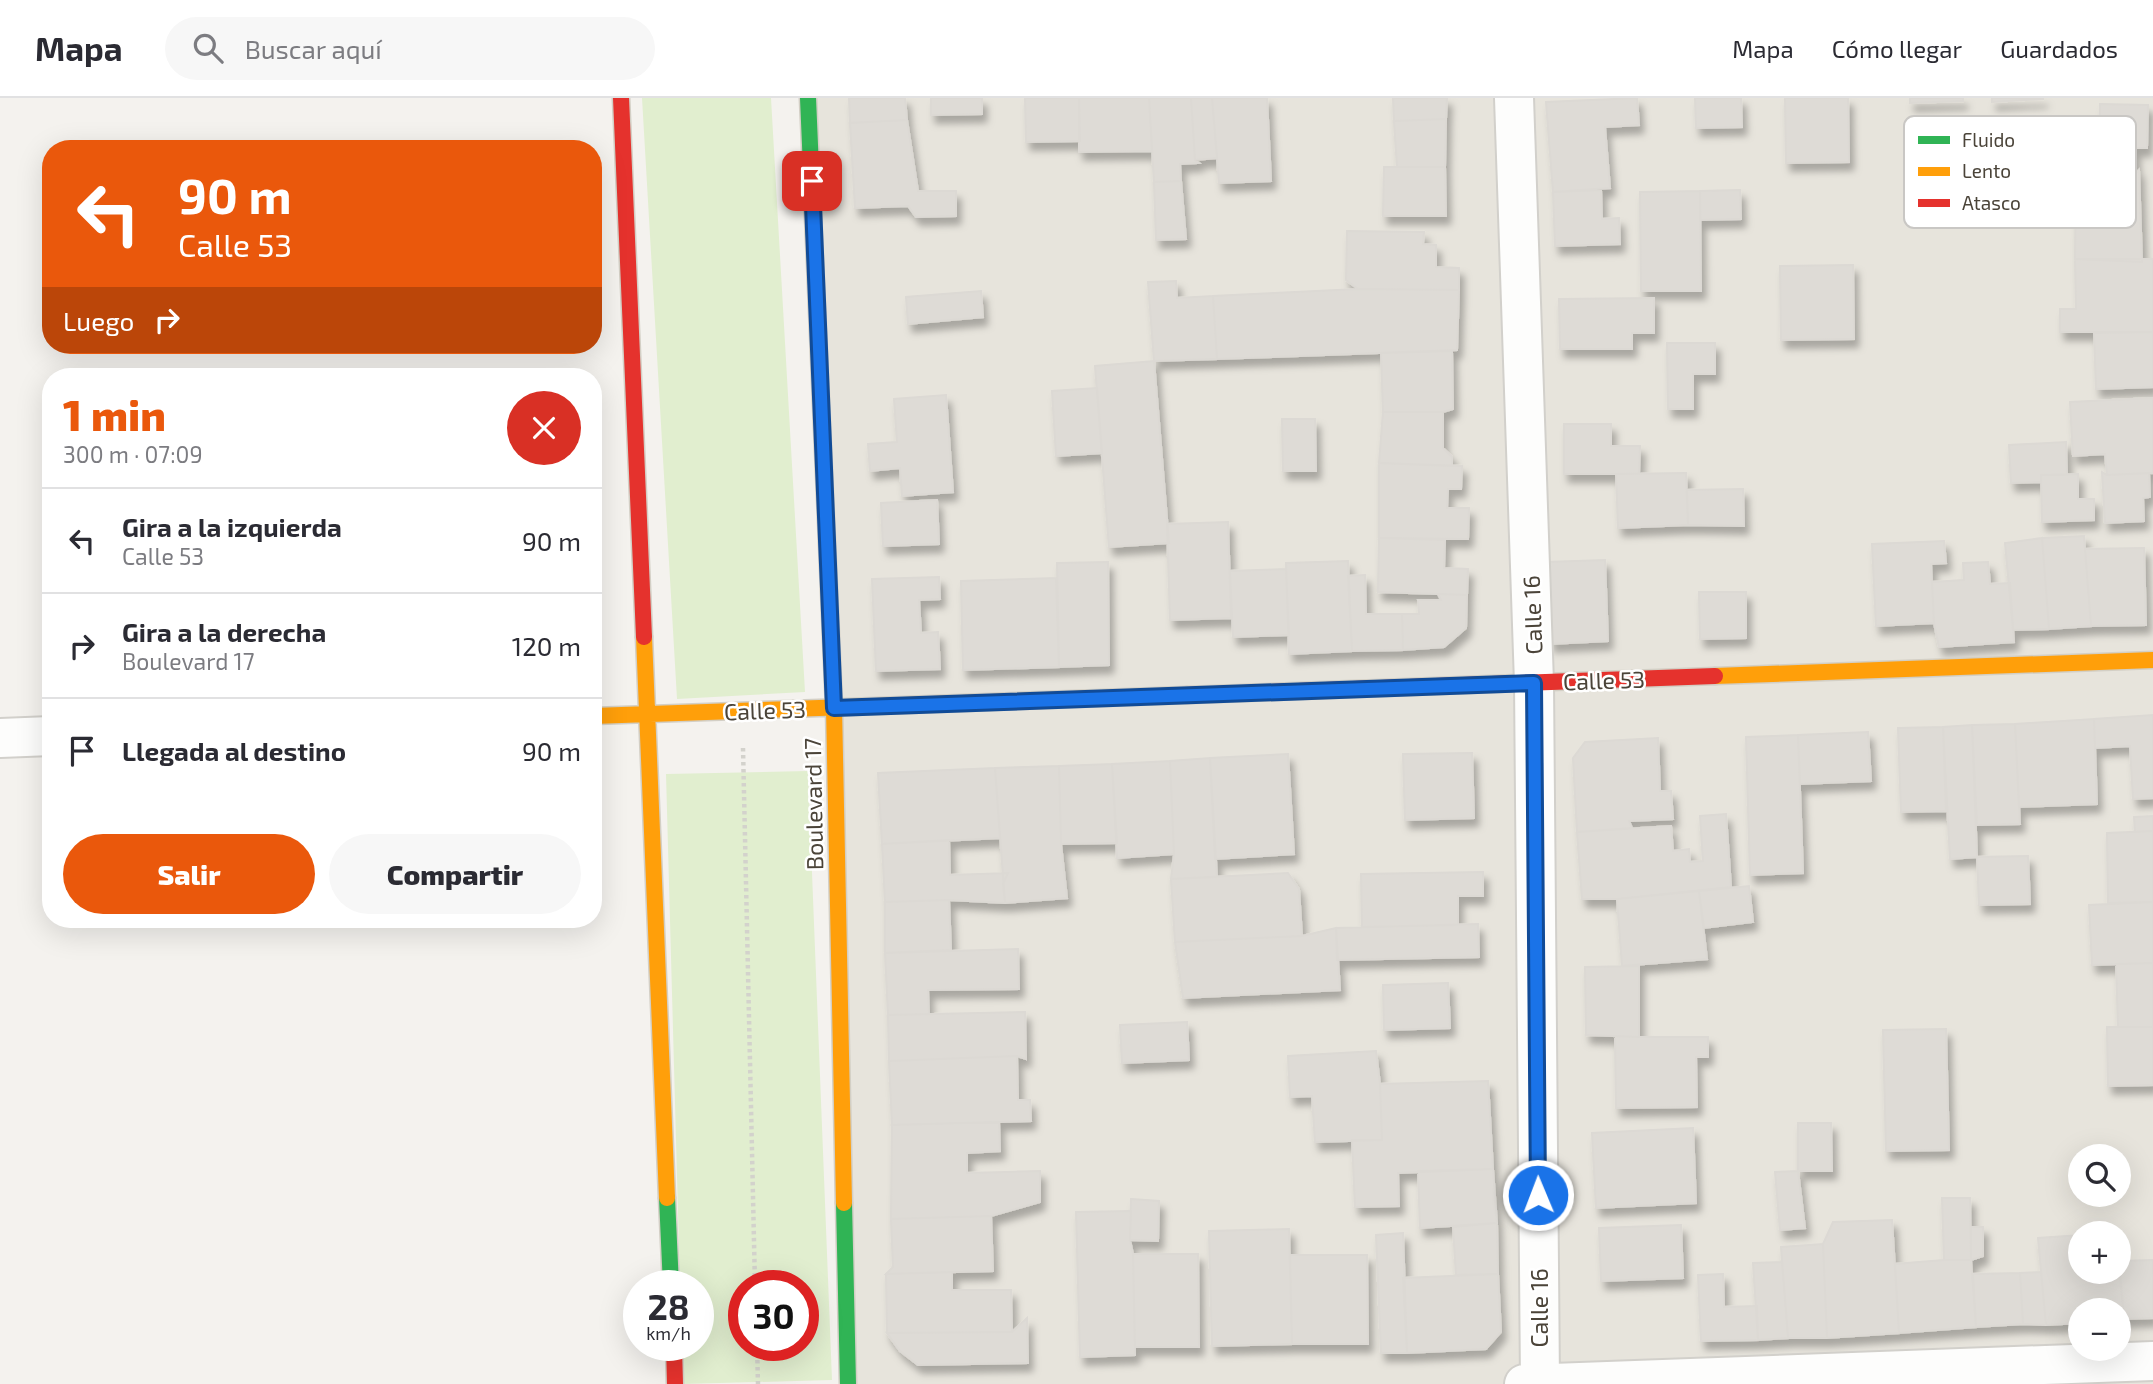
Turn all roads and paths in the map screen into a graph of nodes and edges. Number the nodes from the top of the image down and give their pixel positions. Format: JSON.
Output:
{"nodes":[{"id":1,"x":621,"y":98,"type":"edge"},
{"id":2,"x":808,"y":98,"type":"edge"},
{"id":3,"x":1514,"y":98,"type":"edge"},
{"id":4,"x":2153,"y":660,"type":"edge"},
{"id":5,"x":1534,"y":683,"type":"junction"},
{"id":6,"x":834,"y":708,"type":"junction"},
{"id":7,"x":742,"y":711,"type":"junction"},
{"id":8,"x":647,"y":715,"type":"junction"},
{"id":9,"x":602,"y":716,"type":"edge"},
{"id":10,"x":42,"y":736,"type":"edge"},
{"id":11,"x":0,"y":738,"type":"edge"},
{"id":12,"x":670,"y":1270,"type":"edge"},
{"id":13,"x":755,"y":1270,"type":"edge"},
{"id":14,"x":675,"y":1361,"type":"edge"},
{"id":15,"x":757,"y":1361,"type":"edge"},
{"id":16,"x":2153,"y":1361,"type":"edge"},
{"id":17,"x":676,"y":1384,"type":"edge"},
{"id":18,"x":758,"y":1384,"type":"edge"},
{"id":19,"x":848,"y":1384,"type":"edge"},
{"id":20,"x":1524,"y":1384,"type":"edge"},
{"id":21,"x":1540,"y":1384,"type":"edge"}],
"edges":[{"from":1,"to":8,"type":"main road"},
{"from":2,"to":6,"type":"main road","name":"Boulevard 17"},
{"from":3,"to":5,"type":"street","name":"Calle 16"},
{"from":4,"to":5,"type":"main road","name":"Calle 53"},
{"from":5,"to":6,"type":"main road","name":"Calle 53"},
{"from":5,"to":21,"type":"street","name":"Calle 16"},
{"from":6,"to":7,"type":"main road","name":"Calle 53"},
{"from":6,"to":19,"type":"main road","name":"Boulevard 17"},
{"from":7,"to":8,"type":"main road","name":"Calle 53"},
{"from":7,"to":13,"type":"path"},
{"from":8,"to":9,"type":"main road","name":"Calle 53"},
{"from":8,"to":12,"type":"main road"},
{"from":10,"to":11,"type":"street"},
{"from":14,"to":17,"type":"main road"},
{"from":15,"to":18,"type":"path"},
{"from":16,"to":21,"type":"street"},
{"from":20,"to":21,"type":"street"}]}
